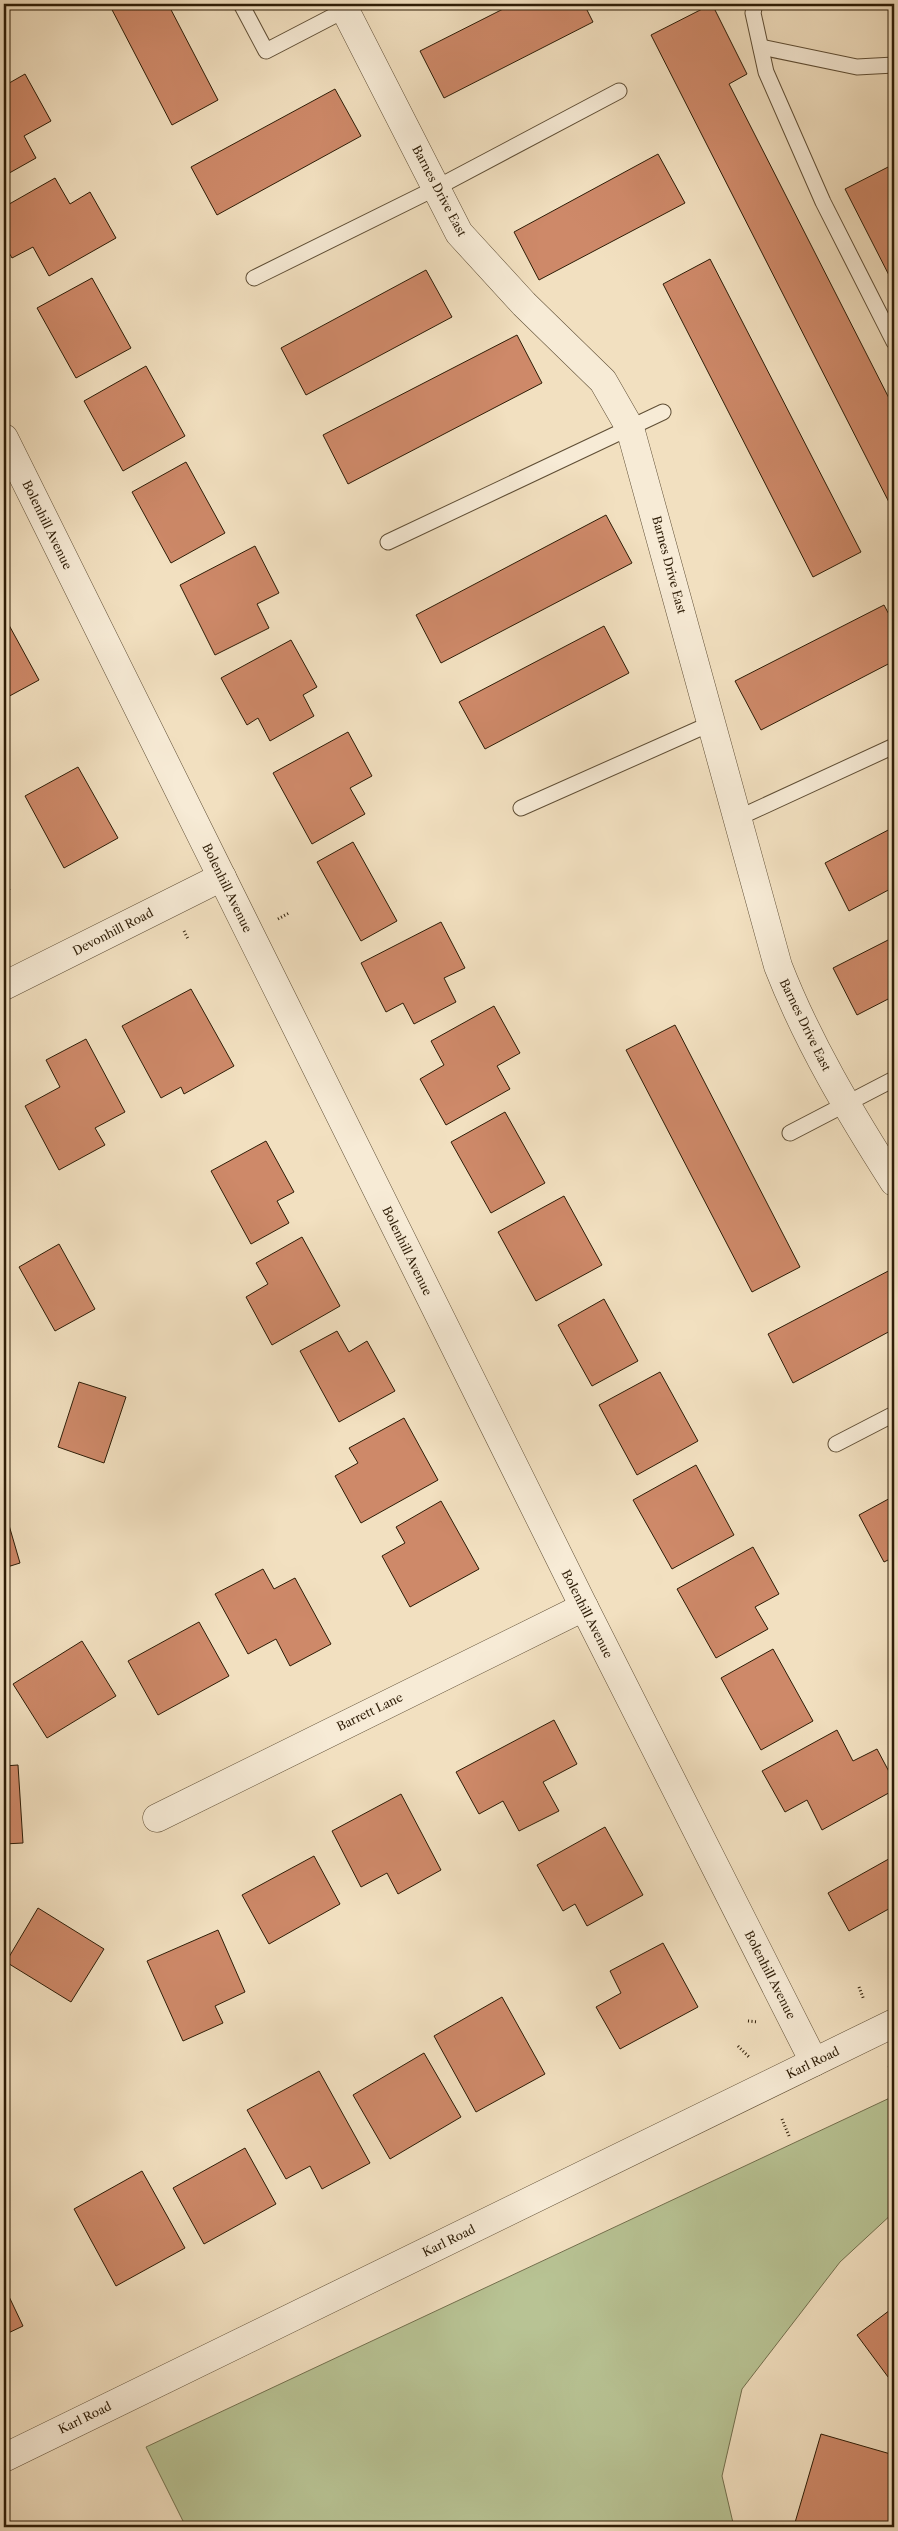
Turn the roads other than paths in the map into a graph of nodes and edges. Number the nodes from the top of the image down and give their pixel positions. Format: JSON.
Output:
{"nodes":[{"id":1,"x":240,"y":4,"type":"edge"},
{"id":2,"x":754,"y":4,"type":"edge"},
{"id":3,"x":343,"y":7,"type":"edge"},
{"id":4,"x":761,"y":47,"type":"junction"},
{"id":5,"x":894,"y":65,"type":"edge"},
{"id":6,"x":619,"y":91,"type":"dead end"},
{"id":7,"x":436,"y":188,"type":"junction"},
{"id":8,"x":254,"y":278,"type":"dead end"},
{"id":9,"x":894,"y":342,"type":"edge"},
{"id":10,"x":663,"y":412,"type":"dead end"},
{"id":11,"x":630,"y":428,"type":"junction"},
{"id":12,"x":4,"y":438,"type":"edge"},
{"id":13,"x":388,"y":542,"type":"dead end"},
{"id":14,"x":712,"y":723,"type":"junction"},
{"id":15,"x":894,"y":746,"type":"edge"},
{"id":16,"x":521,"y":808,"type":"dead end"},
{"id":17,"x":738,"y":818,"type":"junction"},
{"id":18,"x":222,"y":877,"type":"junction"},
{"id":19,"x":4,"y":986,"type":"edge"},
{"id":20,"x":894,"y":1078,"type":"edge"},
{"id":21,"x":844,"y":1104,"type":"junction"},
{"id":22,"x":790,"y":1133,"type":"dead end"},
{"id":23,"x":894,"y":1182,"type":"edge"},
{"id":24,"x":894,"y":1414,"type":"edge"},
{"id":25,"x":836,"y":1444,"type":"dead end"},
{"id":26,"x":584,"y":1607,"type":"junction"},
{"id":27,"x":157,"y":1818,"type":"dead end"},
{"id":28,"x":894,"y":2023,"type":"edge"},
{"id":29,"x":814,"y":2062,"type":"junction"},
{"id":30,"x":4,"y":2458,"type":"edge"}],
"edges":[{"from":1,"to":3,"type":"lane"},
{"from":2,"to":4,"type":"lane"},
{"from":3,"to":7,"type":"street","name":"Barnes Drive East"},
{"from":4,"to":5,"type":"lane"},
{"from":4,"to":9,"type":"lane"},
{"from":6,"to":7,"type":"lane"},
{"from":7,"to":8,"type":"lane"},
{"from":7,"to":11,"type":"street","name":"Barnes Drive East"},
{"from":10,"to":11,"type":"lane"},
{"from":11,"to":13,"type":"lane"},
{"from":11,"to":14,"type":"street","name":"Barnes Drive East"},
{"from":12,"to":18,"type":"street","name":"Bolenhill Avenue"},
{"from":14,"to":16,"type":"lane"},
{"from":14,"to":17,"type":"street","name":"Barnes Drive East"},
{"from":15,"to":17,"type":"lane"},
{"from":17,"to":21,"type":"street","name":"Barnes Drive East"},
{"from":18,"to":19,"type":"street","name":"Devonhill Road"},
{"from":18,"to":26,"type":"street","name":"Bolenhill Avenue"},
{"from":20,"to":21,"type":"lane"},
{"from":21,"to":22,"type":"lane"},
{"from":21,"to":23,"type":"street","name":"Barnes Drive East"},
{"from":24,"to":25,"type":"lane"},
{"from":26,"to":27,"type":"street","name":"Barrett Lane"},
{"from":26,"to":29,"type":"street","name":"Bolenhill Avenue"},
{"from":28,"to":29,"type":"street","name":"Karl Road"},
{"from":29,"to":30,"type":"street","name":"Karl Road"}]}
